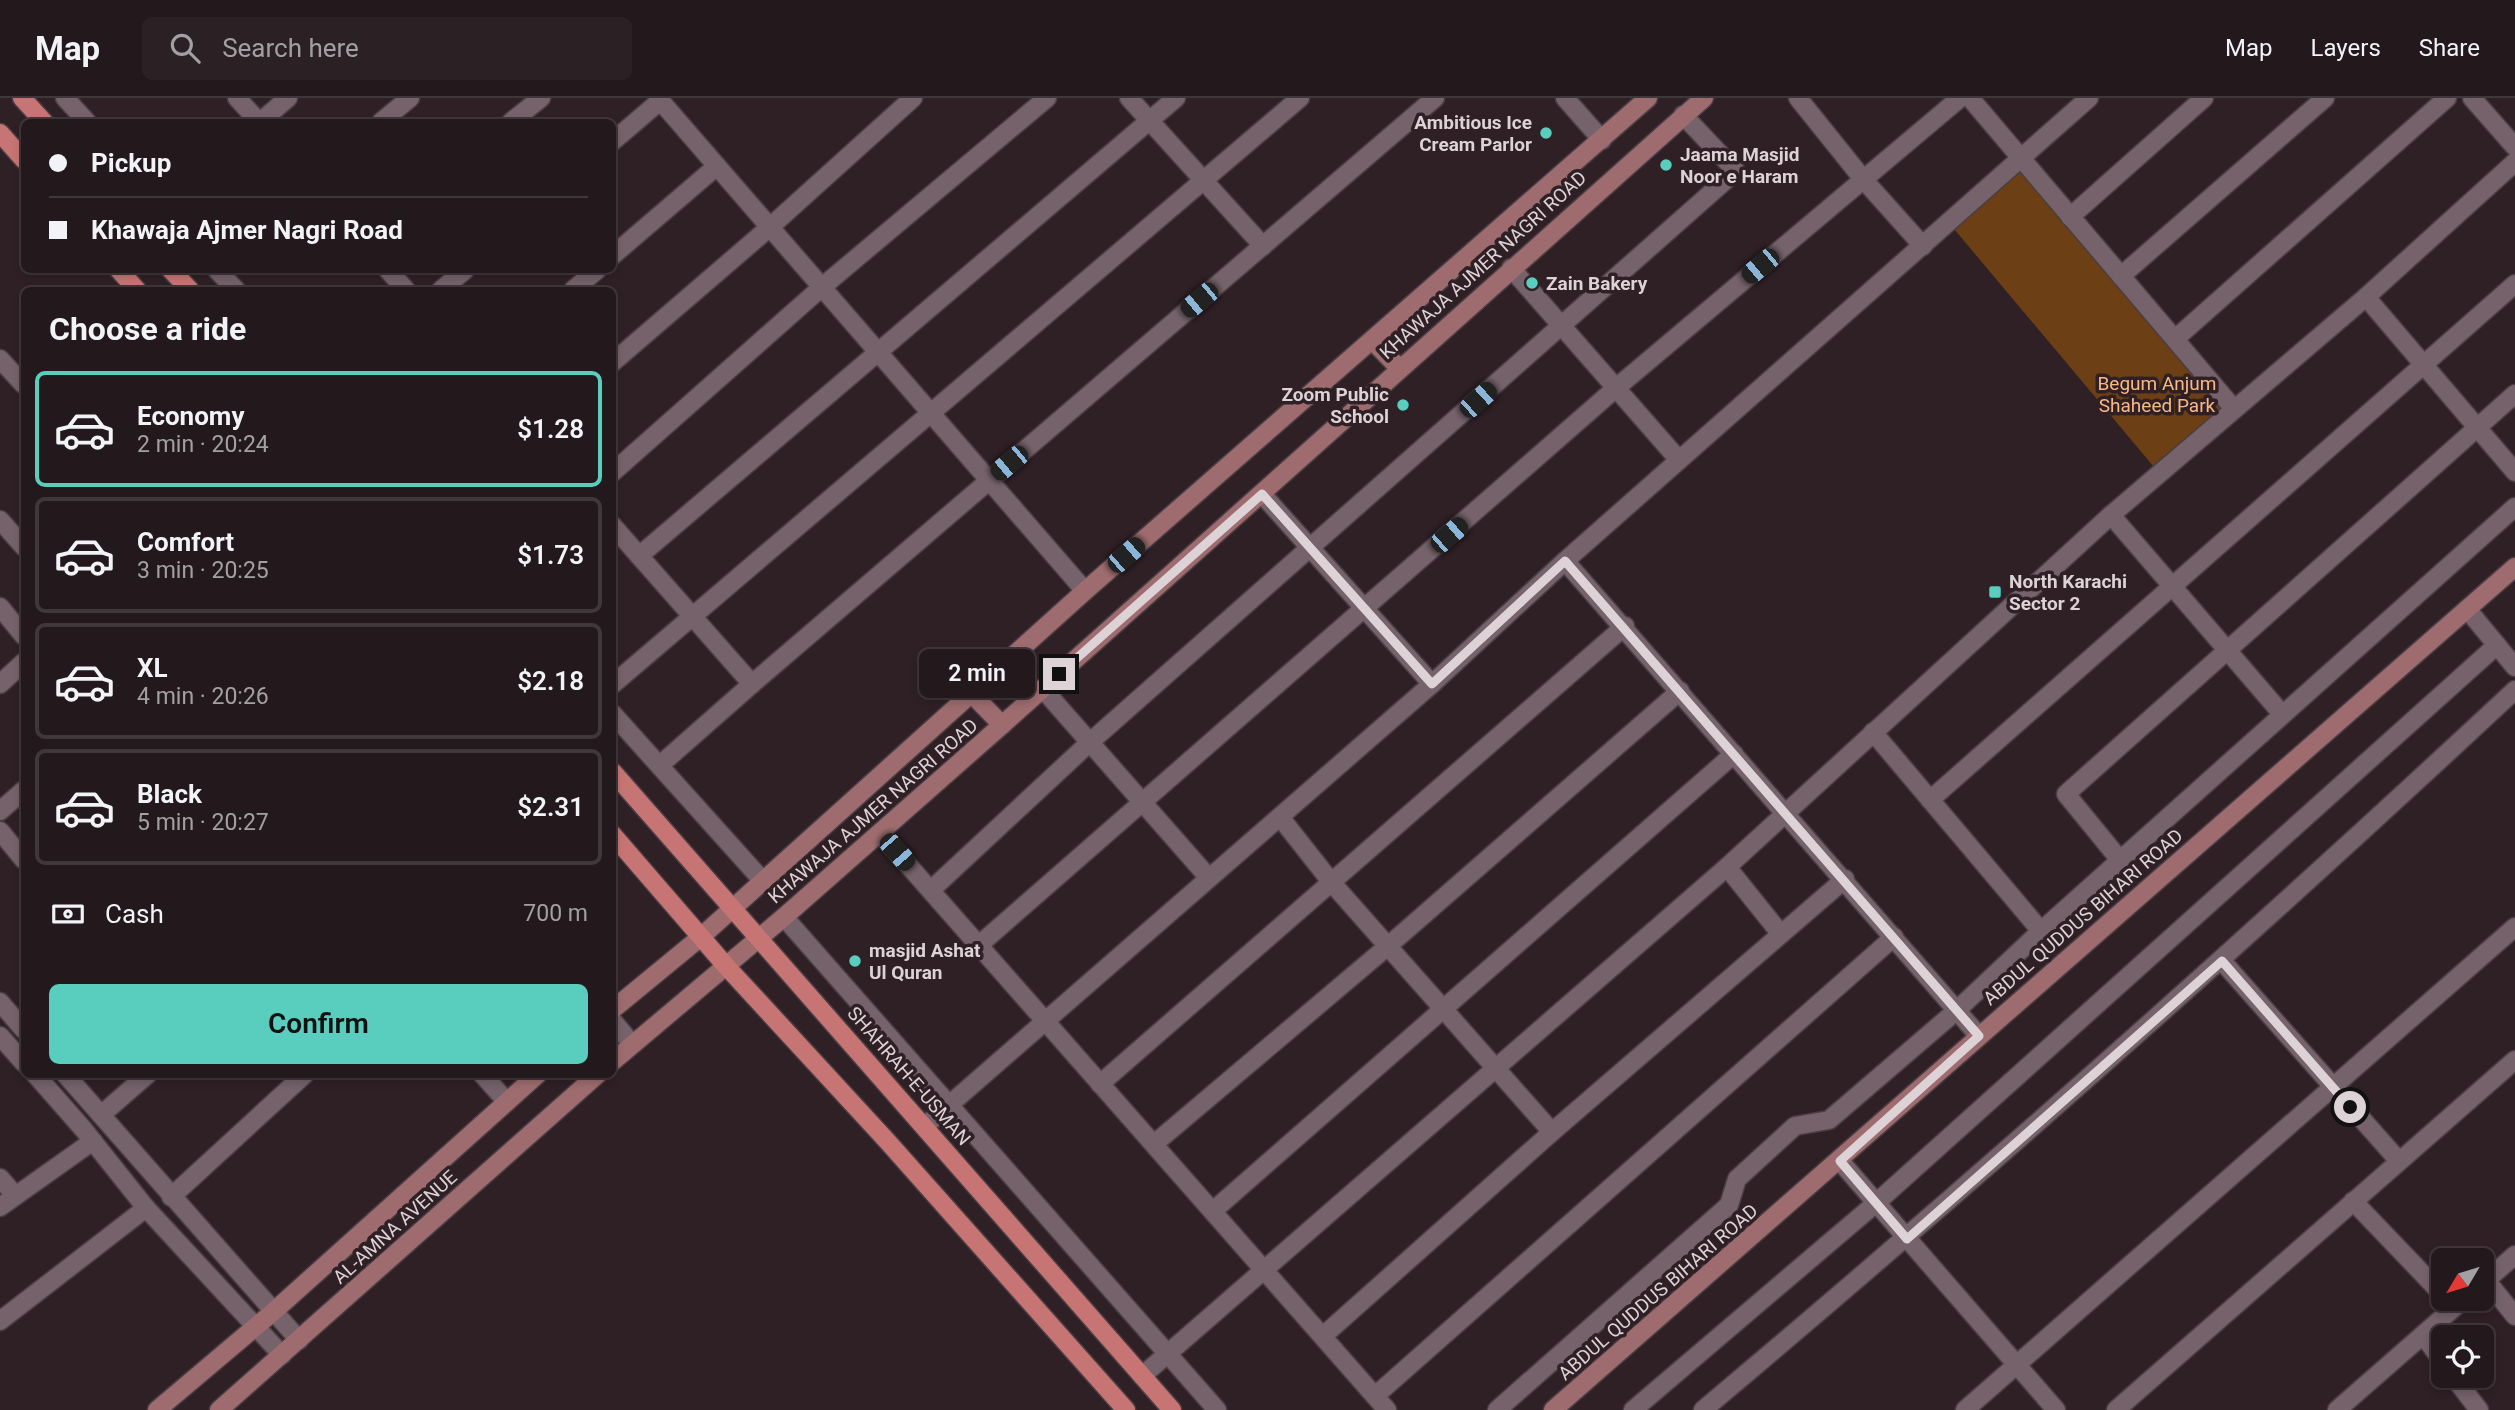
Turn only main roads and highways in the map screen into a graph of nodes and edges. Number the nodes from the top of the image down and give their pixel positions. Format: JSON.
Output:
{"nodes":[{"id":1,"x":22,"y":98,"type":"edge"},
{"id":2,"x":1648,"y":98,"type":"edge"},
{"id":3,"x":1704,"y":98,"type":"edge"},
{"id":4,"x":41,"y":119,"type":"edge"},
{"id":5,"x":0,"y":132,"type":"edge"},
{"id":6,"x":12,"y":153,"type":"edge"},
{"id":7,"x":122,"y":273,"type":"edge"},
{"id":8,"x":174,"y":273,"type":"edge"},
{"id":9,"x":134,"y":287,"type":"edge"},
{"id":10,"x":187,"y":287,"type":"edge"},
{"id":11,"x":1373,"y":341,"type":"junction"},
{"id":12,"x":1399,"y":368,"type":"junction"},
{"id":13,"x":2515,"y":567,"type":"edge"},
{"id":14,"x":972,"y":694,"type":"junction"},
{"id":15,"x":1002,"y":725,"type":"junction"},
{"id":16,"x":616,"y":775,"type":"edge"},
{"id":17,"x":616,"y":839,"type":"edge"},
{"id":18,"x":734,"y":906,"type":"junction"},
{"id":19,"x":702,"y":936,"type":"junction"},
{"id":20,"x":760,"y":937,"type":"junction"},
{"id":21,"x":726,"y":966,"type":"junction"},
{"id":22,"x":616,"y":1007,"type":"edge"},
{"id":23,"x":616,"y":1058,"type":"edge"},
{"id":24,"x":534,"y":1078,"type":"edge"},
{"id":25,"x":594,"y":1078,"type":"edge"},
{"id":26,"x":157,"y":1410,"type":"edge"},
{"id":27,"x":219,"y":1410,"type":"edge"},
{"id":28,"x":1126,"y":1410,"type":"edge"},
{"id":29,"x":1172,"y":1410,"type":"edge"},
{"id":30,"x":1553,"y":1410,"type":"edge"}],
"edges":[{"from":1,"to":4,"type":"main road"},
{"from":2,"to":11,"type":"main road","name":"KHAWAJA AJMER NAGRI ROAD"},
{"from":3,"to":12,"type":"main road","name":"KHAWAJA AJMER NAGRI ROAD"},
{"from":5,"to":6,"type":"main road"},
{"from":7,"to":9,"type":"main road"},
{"from":8,"to":10,"type":"main road"},
{"from":11,"to":12,"type":"main road"},
{"from":11,"to":14,"type":"main road","name":"KHAWAJA AJMER NAGRI ROAD"},
{"from":12,"to":15,"type":"main road","name":"KHAWAJA AJMER NAGRI ROAD"},
{"from":13,"to":30,"type":"main road","name":"ABDUL QUDDUS BIHARI ROAD"},
{"from":14,"to":15,"type":"main road"},
{"from":14,"to":18,"type":"main road","name":"KHAWAJA AJMER NAGRI ROAD"},
{"from":15,"to":20,"type":"main road","name":"KHAWAJA AJMER NAGRI ROAD"},
{"from":16,"to":18,"type":"main road","name":"SHAHRAH-E-USMAN"},
{"from":17,"to":19,"type":"main road"},
{"from":18,"to":19,"type":"main road","name":"KHAWAJA AJMER NAGRI ROAD"},
{"from":18,"to":20,"type":"main road","name":"SHAHRAH-E-USMAN"},
{"from":19,"to":21,"type":"main road"},
{"from":19,"to":22,"type":"main road","name":"KHAWAJA AJMER NAGRI ROAD"},
{"from":20,"to":21,"type":"main road","name":"KHAWAJA AJMER NAGRI ROAD"},
{"from":20,"to":29,"type":"main road","name":"SHAHRAH-E-USMAN"},
{"from":21,"to":23,"type":"main road"},
{"from":21,"to":28,"type":"main road"},
{"from":24,"to":26,"type":"main road"},
{"from":25,"to":27,"type":"main road","name":"AL-AMNA AVENUE"}]}
